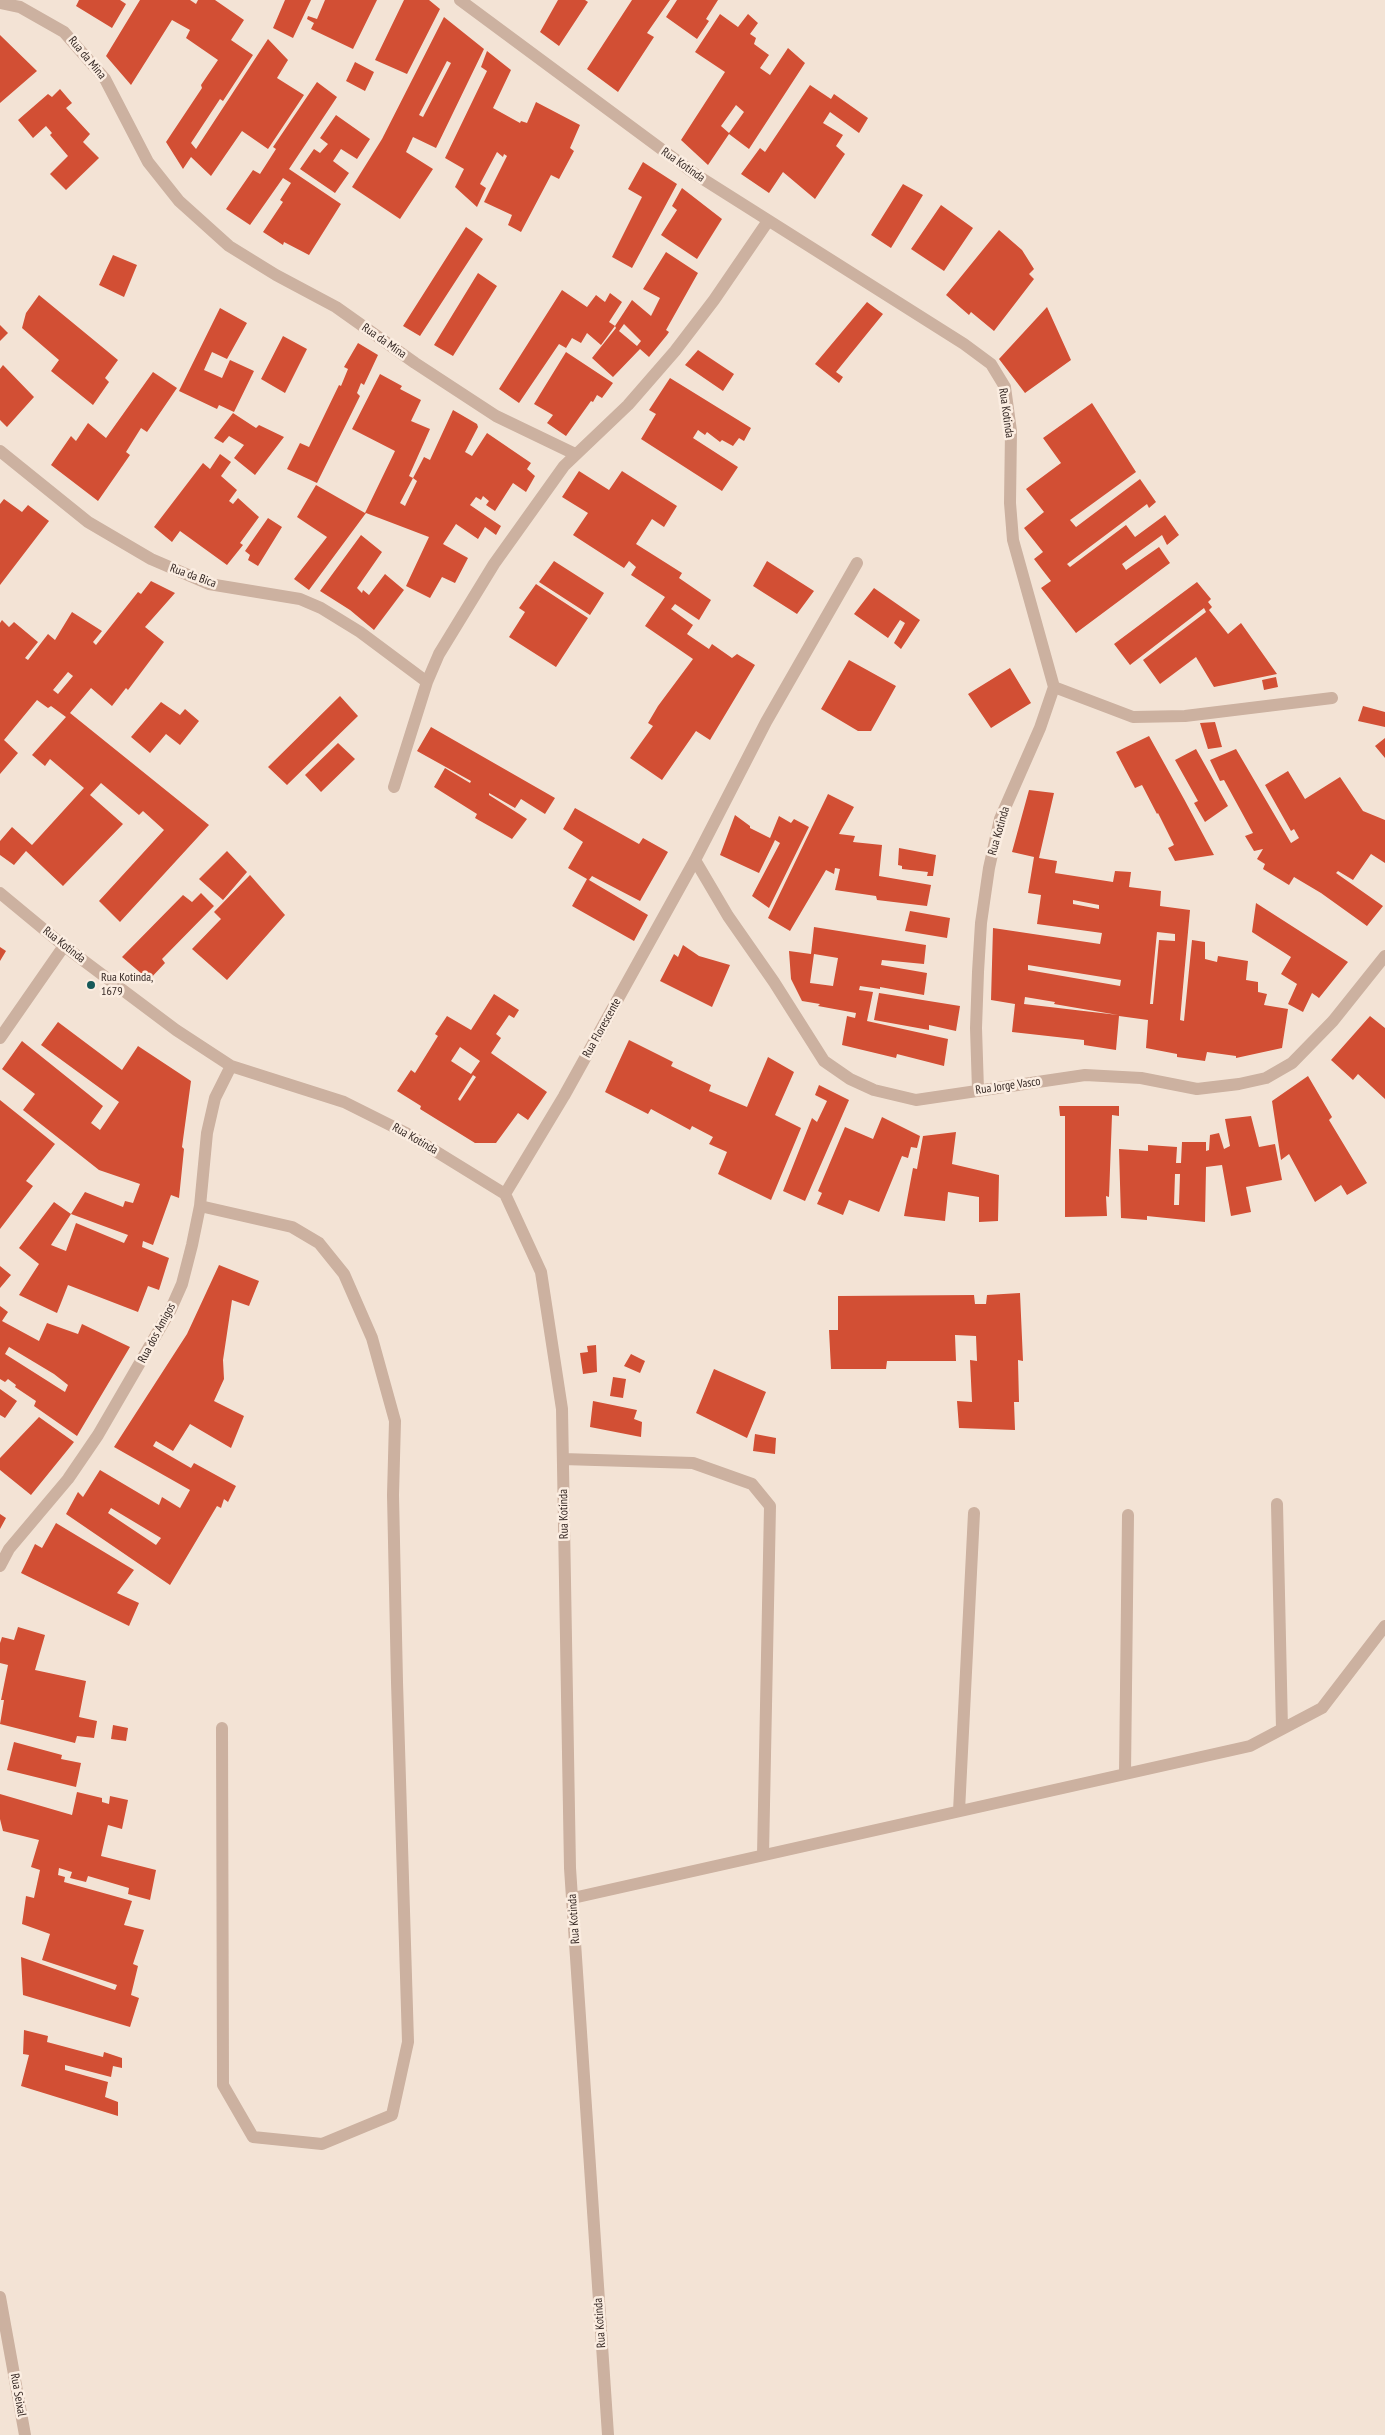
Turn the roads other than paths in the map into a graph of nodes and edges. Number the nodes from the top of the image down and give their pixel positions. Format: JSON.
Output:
{"nodes":[{"id":1,"x":460,"y":0,"type":"edge"},
{"id":2,"x":0,"y":3,"type":"edge"},
{"id":3,"x":768,"y":221,"type":"junction"},
{"id":4,"x":0,"y":451,"type":"edge"},
{"id":5,"x":575,"y":454,"type":"junction"},
{"id":6,"x":857,"y":563,"type":"dead end"},
{"id":7,"x":427,"y":682,"type":"junction"},
{"id":8,"x":1054,"y":687,"type":"junction"},
{"id":9,"x":1332,"y":698,"type":"dead end"},
{"id":10,"x":394,"y":787,"type":"dead end"},
{"id":11,"x":695,"y":860,"type":"junction"},
{"id":12,"x":0,"y":893,"type":"edge"},
{"id":13,"x":64,"y":946,"type":"junction"},
{"id":14,"x":1385,"y":956,"type":"edge"},
{"id":15,"x":0,"y":1038,"type":"edge"},
{"id":16,"x":231,"y":1066,"type":"junction"},
{"id":17,"x":978,"y":1090,"type":"junction"},
{"id":18,"x":505,"y":1194,"type":"junction"},
{"id":19,"x":200,"y":1206,"type":"junction"},
{"id":20,"x":563,"y":1459,"type":"junction"},
{"id":21,"x":1277,"y":1504,"type":"dead end"},
{"id":22,"x":974,"y":1513,"type":"dead end"},
{"id":23,"x":1128,"y":1515,"type":"dead end"},
{"id":24,"x":0,"y":1566,"type":"edge"},
{"id":25,"x":1385,"y":1626,"type":"edge"},
{"id":26,"x":222,"y":1728,"type":"dead end"},
{"id":27,"x":1282,"y":1729,"type":"junction"},
{"id":28,"x":1125,"y":1774,"type":"junction"},
{"id":29,"x":959,"y":1811,"type":"junction"},
{"id":30,"x":763,"y":1855,"type":"junction"},
{"id":31,"x":572,"y":1898,"type":"junction"},
{"id":32,"x":0,"y":2297,"type":"edge"},
{"id":33,"x":24,"y":2435,"type":"edge"},
{"id":34,"x":608,"y":2435,"type":"edge"}],
"edges":[{"from":1,"to":3,"type":"street","name":"Rua Kotinda"},
{"from":2,"to":5,"type":"street","name":"Rua da Mina"},
{"from":3,"to":5,"type":"street"},
{"from":3,"to":8,"type":"street","name":"Rua Kotinda"},
{"from":4,"to":7,"type":"street","name":"Rua da Bica"},
{"from":5,"to":7,"type":"street"},
{"from":6,"to":11,"type":"street","name":"Rua Florescente"},
{"from":7,"to":10,"type":"street"},
{"from":8,"to":9,"type":"street"},
{"from":8,"to":17,"type":"street","name":"Rua Kotinda"},
{"from":11,"to":17,"type":"street","name":"Rua Jorge Vasco"},
{"from":11,"to":18,"type":"street","name":"Rua Florescente"},
{"from":12,"to":13,"type":"street","name":"Rua Kotinda"},
{"from":13,"to":15,"type":"street"},
{"from":13,"to":16,"type":"street","name":"Rua Kotinda"},
{"from":14,"to":17,"type":"street","name":"Rua Jorge Vasco"},
{"from":16,"to":18,"type":"street","name":"Rua Kotinda"},
{"from":16,"to":19,"type":"street","name":"Rua dos Amigos"},
{"from":18,"to":20,"type":"street","name":"Rua Kotinda"},
{"from":19,"to":24,"type":"street","name":"Rua dos Amigos"},
{"from":19,"to":26,"type":"street"},
{"from":20,"to":30,"type":"street"},
{"from":20,"to":31,"type":"street","name":"Rua Kotinda"},
{"from":21,"to":27,"type":"street"},
{"from":22,"to":29,"type":"street"},
{"from":23,"to":28,"type":"street"},
{"from":25,"to":27,"type":"street"},
{"from":27,"to":28,"type":"street"},
{"from":28,"to":29,"type":"street"},
{"from":29,"to":30,"type":"street"},
{"from":30,"to":31,"type":"street"},
{"from":31,"to":34,"type":"street","name":"Rua Kotinda"},
{"from":32,"to":33,"type":"street","name":"Rua Seixal"}]}
